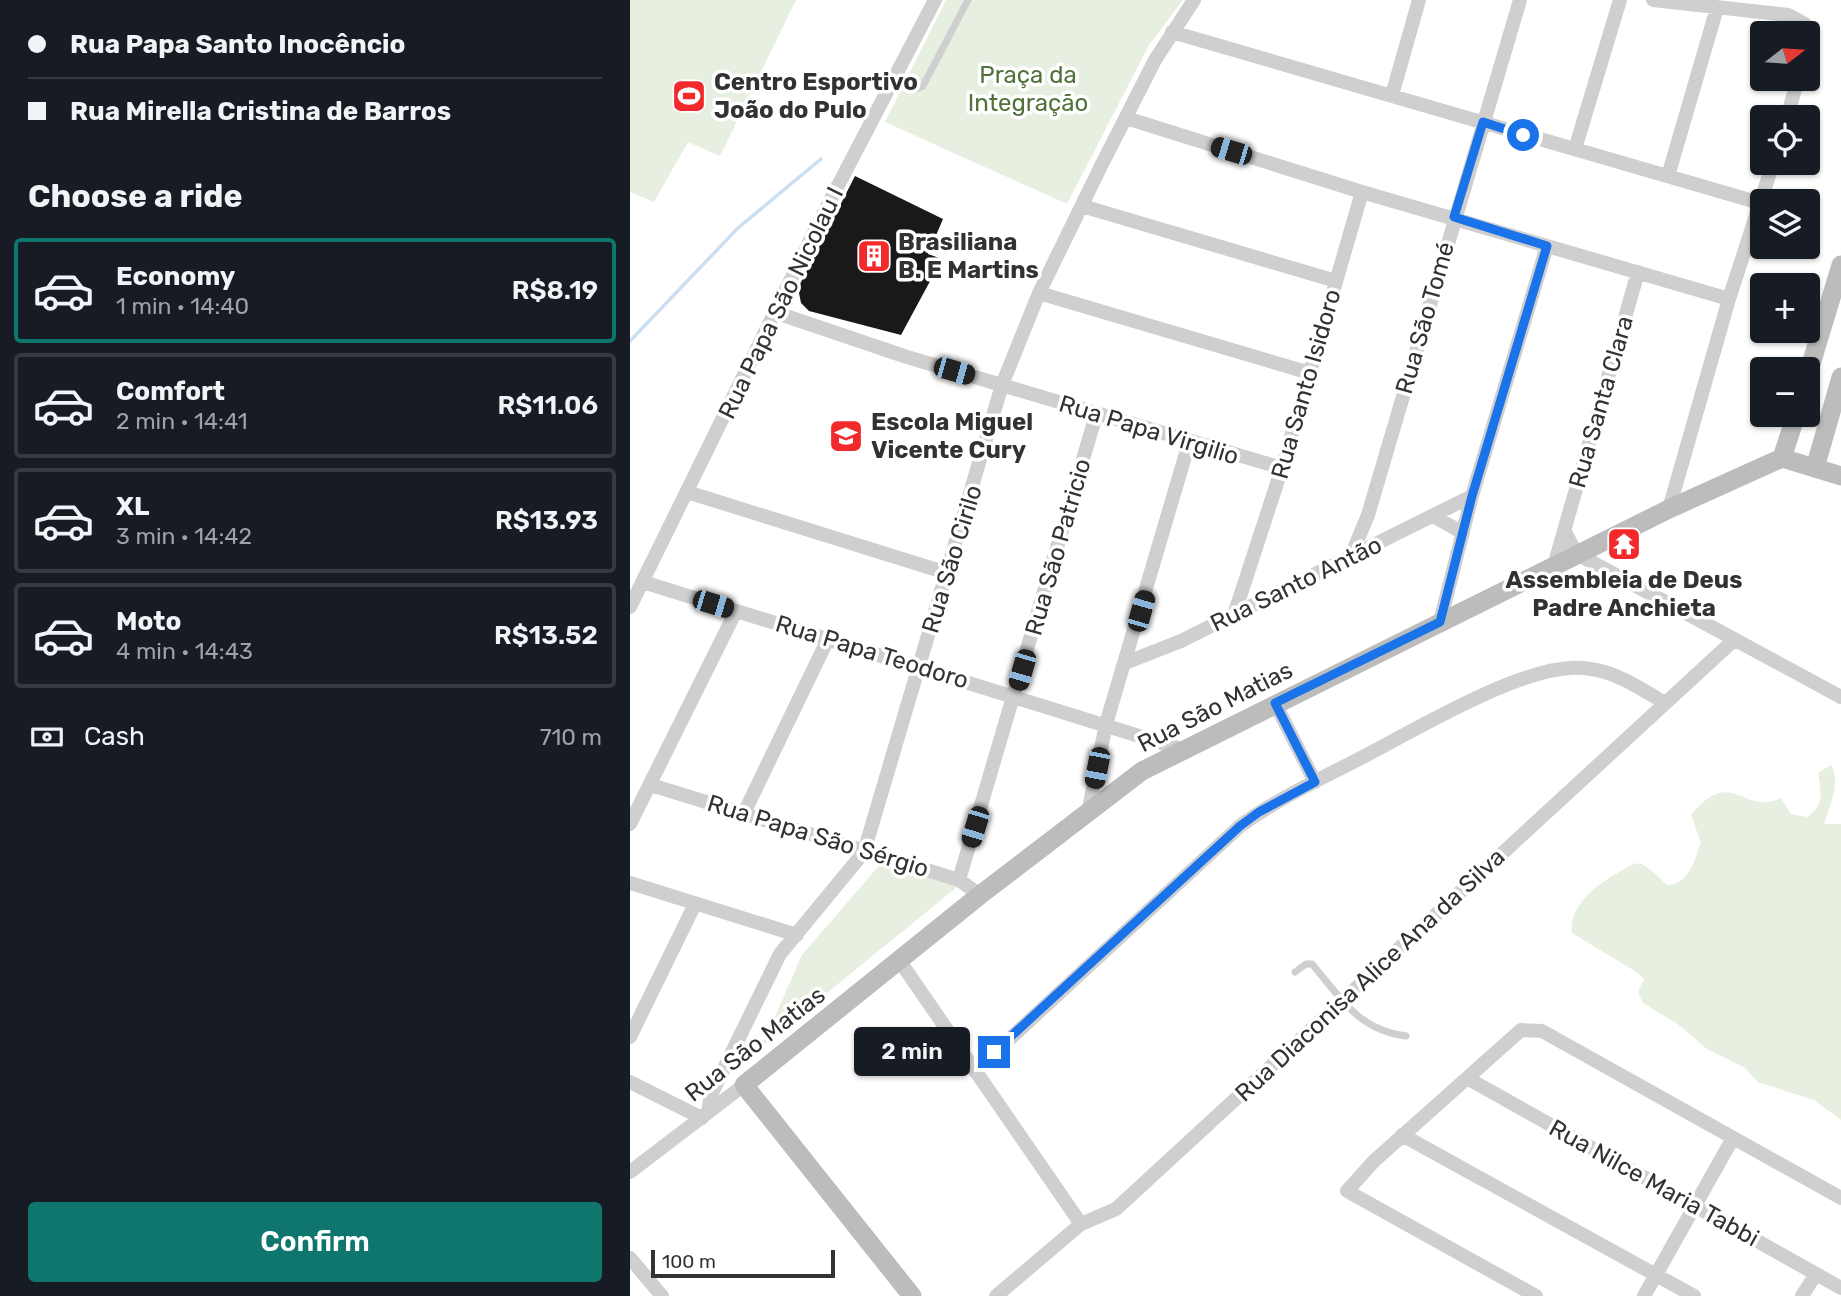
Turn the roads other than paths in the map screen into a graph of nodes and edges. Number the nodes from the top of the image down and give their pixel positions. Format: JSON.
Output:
{"nodes":[{"id":1,"x":935,"y":0,"type":"edge"},
{"id":2,"x":968,"y":0,"type":"edge"},
{"id":3,"x":1194,"y":0,"type":"edge"},
{"id":4,"x":1419,"y":0,"type":"edge"},
{"id":5,"x":1520,"y":0,"type":"edge"},
{"id":6,"x":1620,"y":0,"type":"edge"},
{"id":7,"x":1653,"y":0,"type":"edge"},
{"id":8,"x":1717,"y":8,"type":"junction"},
{"id":9,"x":1801,"y":21,"type":"edge"},
{"id":10,"x":1172,"y":32,"type":"junction"},
{"id":11,"x":895,"y":79,"type":"junction"},
{"id":12,"x":1392,"y":95,"type":"junction"},
{"id":13,"x":1126,"y":118,"type":"junction"},
{"id":14,"x":1483,"y":122,"type":"junction"},
{"id":15,"x":1574,"y":149,"type":"junction"},
{"id":16,"x":1668,"y":176,"type":"junction"},
{"id":17,"x":1362,"y":192,"type":"junction"},
{"id":18,"x":1750,"y":200,"type":"edge"},
{"id":19,"x":1082,"y":206,"type":"junction"},
{"id":20,"x":1454,"y":217,"type":"junction"},
{"id":21,"x":1750,"y":234,"type":"edge"},
{"id":22,"x":1547,"y":246,"type":"junction"},
{"id":23,"x":1841,"y":265,"type":"edge"},
{"id":24,"x":1638,"y":272,"type":"junction"},
{"id":25,"x":1336,"y":281,"type":"junction"},
{"id":26,"x":1838,"y":287,"type":"edge"},
{"id":27,"x":1039,"y":293,"type":"junction"},
{"id":28,"x":1729,"y":299,"type":"junction"},
{"id":29,"x":777,"y":313,"type":"junction"},
{"id":30,"x":1814,"y":357,"type":"edge"},
{"id":31,"x":1310,"y":373,"type":"junction"},
{"id":32,"x":1841,"y":377,"type":"edge"},
{"id":33,"x":1002,"y":385,"type":"junction"},
{"id":34,"x":1096,"y":415,"type":"junction"},
{"id":35,"x":1792,"y":427,"type":"edge"},
{"id":36,"x":1189,"y":443,"type":"junction"},
{"id":37,"x":1782,"y":458,"type":"junction"},
{"id":38,"x":1282,"y":468,"type":"junction"},
{"id":39,"x":1680,"y":468,"type":"junction"},
{"id":40,"x":1815,"y":468,"type":"junction"},
{"id":41,"x":1841,"y":476,"type":"edge"},
{"id":42,"x":687,"y":492,"type":"junction"},
{"id":43,"x":1472,"y":496,"type":"junction"},
{"id":44,"x":1688,"y":500,"type":"junction"},
{"id":45,"x":1669,"y":509,"type":"junction"},
{"id":46,"x":1368,"y":515,"type":"junction"},
{"id":47,"x":1435,"y":517,"type":"junction"},
{"id":48,"x":1565,"y":532,"type":"junction"},
{"id":49,"x":1463,"y":533,"type":"junction"},
{"id":50,"x":1382,"y":541,"type":"junction"},
{"id":51,"x":1577,"y":554,"type":"junction"},
{"id":52,"x":1352,"y":556,"type":"junction"},
{"id":53,"x":1554,"y":566,"type":"junction"},
{"id":54,"x":947,"y":573,"type":"junction"},
{"id":55,"x":1247,"y":575,"type":"junction"},
{"id":56,"x":643,"y":582,"type":"junction"},
{"id":57,"x":1265,"y":598,"type":"junction"},
{"id":58,"x":630,"y":607,"type":"edge"},
{"id":59,"x":736,"y":611,"type":"junction"},
{"id":60,"x":1235,"y":612,"type":"junction"},
{"id":61,"x":1440,"y":622,"type":"junction"},
{"id":62,"x":1134,"y":635,"type":"junction"},
{"id":63,"x":828,"y":639,"type":"junction"},
{"id":64,"x":1734,"y":640,"type":"junction"},
{"id":65,"x":1158,"y":651,"type":"junction"},
{"id":66,"x":1125,"y":663,"type":"junction"},
{"id":67,"x":919,"y":668,"type":"junction"},
{"id":68,"x":1015,"y":696,"type":"junction"},
{"id":69,"x":1841,"y":697,"type":"edge"},
{"id":70,"x":1665,"y":702,"type":"junction"},
{"id":71,"x":1275,"y":703,"type":"junction"},
{"id":72,"x":1106,"y":724,"type":"junction"},
{"id":73,"x":1181,"y":749,"type":"junction"},
{"id":74,"x":1315,"y":782,"type":"junction"},
{"id":75,"x":651,"y":785,"type":"junction"},
{"id":76,"x":744,"y":813,"type":"junction"},
{"id":77,"x":1088,"y":813,"type":"junction"},
{"id":78,"x":630,"y":824,"type":"edge"},
{"id":79,"x":864,"y":852,"type":"junction"},
{"id":80,"x":959,"y":880,"type":"junction"},
{"id":81,"x":630,"y":883,"type":"edge"},
{"id":82,"x":980,"y":895,"type":"junction"},
{"id":83,"x":695,"y":904,"type":"junction"},
{"id":84,"x":797,"y":934,"type":"junction"},
{"id":85,"x":900,"y":960,"type":"junction"},
{"id":86,"x":1295,"y":972,"type":"dead end"},
{"id":87,"x":1342,"y":1000,"type":"junction"},
{"id":88,"x":1406,"y":1036,"type":"dead end"},
{"id":89,"x":630,"y":1037,"type":"edge"},
{"id":90,"x":975,"y":1071,"type":"junction"},
{"id":91,"x":1467,"y":1078,"type":"junction"},
{"id":92,"x":630,"y":1082,"type":"edge"},
{"id":93,"x":744,"y":1085,"type":"junction"},
{"id":94,"x":705,"y":1115,"type":"junction"},
{"id":95,"x":1402,"y":1136,"type":"junction"},
{"id":96,"x":1733,"y":1138,"type":"junction"},
{"id":97,"x":630,"y":1172,"type":"edge"},
{"id":98,"x":1841,"y":1198,"type":"edge"},
{"id":99,"x":1695,"y":1206,"type":"junction"},
{"id":100,"x":1081,"y":1224,"type":"junction"},
{"id":101,"x":630,"y":1258,"type":"edge"},
{"id":102,"x":1816,"y":1274,"type":"junction"},
{"id":103,"x":1655,"y":1275,"type":"junction"},
{"id":104,"x":1841,"y":1288,"type":"edge"},
{"id":105,"x":662,"y":1296,"type":"edge"},
{"id":106,"x":912,"y":1296,"type":"edge"},
{"id":107,"x":996,"y":1296,"type":"edge"},
{"id":108,"x":1536,"y":1296,"type":"edge"},
{"id":109,"x":1644,"y":1296,"type":"edge"},
{"id":110,"x":1694,"y":1296,"type":"edge"},
{"id":111,"x":1802,"y":1296,"type":"edge"}],
"edges":[{"from":1,"to":11,"type":"street","name":"Rua Papa São Nicolau I"},
{"from":2,"to":11,"type":"lane"},
{"from":3,"to":10,"type":"street","name":"Rua São Cirilo"},
{"from":4,"to":12,"type":"street"},
{"from":5,"to":14,"type":"street","name":"Rua São Tomé"},
{"from":6,"to":15,"type":"street"},
{"from":7,"to":8,"type":"street"},
{"from":8,"to":9,"type":"street"},
{"from":8,"to":16,"type":"street"},
{"from":10,"to":12,"type":"street"},
{"from":10,"to":13,"type":"street","name":"Rua São Cirilo"},
{"from":11,"to":29,"type":"street","name":"Rua Papa São Nicolau I"},
{"from":12,"to":14,"type":"street"},
{"from":13,"to":17,"type":"street"},
{"from":13,"to":19,"type":"street","name":"Rua São Cirilo"},
{"from":14,"to":15,"type":"street"},
{"from":14,"to":20,"type":"street","name":"Rua São Tomé"},
{"from":15,"to":16,"type":"street"},
{"from":16,"to":18,"type":"street"},
{"from":17,"to":20,"type":"street"},
{"from":17,"to":25,"type":"street","name":"Rua Santo Isidoro"},
{"from":19,"to":25,"type":"street"},
{"from":19,"to":27,"type":"street","name":"Rua São Cirilo"},
{"from":20,"to":22,"type":"street"},
{"from":20,"to":46,"type":"street","name":"Rua São Tomé"},
{"from":21,"to":28,"type":"street"},
{"from":22,"to":24,"type":"street"},
{"from":22,"to":43,"type":"street"},
{"from":23,"to":26,"type":"street"},
{"from":24,"to":28,"type":"street"},
{"from":24,"to":48,"type":"street","name":"Rua Santa Clara"},
{"from":25,"to":31,"type":"street","name":"Rua Santo Isidoro"},
{"from":26,"to":30,"type":"street"},
{"from":27,"to":31,"type":"street"},
{"from":27,"to":33,"type":"street","name":"Rua São Cirilo"},
{"from":28,"to":39,"type":"street"},
{"from":29,"to":33,"type":"street","name":"Rua Papa Virgilio"},
{"from":29,"to":42,"type":"street","name":"Rua Papa São Nicolau I"},
{"from":31,"to":38,"type":"street","name":"Rua Santo Isidoro"},
{"from":32,"to":40,"type":"street"},
{"from":33,"to":34,"type":"street","name":"Rua Papa Virgilio"},
{"from":33,"to":54,"type":"street","name":"Rua São Cirilo"},
{"from":34,"to":36,"type":"street","name":"Rua Papa Virgilio"},
{"from":34,"to":68,"type":"street","name":"Rua São Patricio"},
{"from":35,"to":37,"type":"street"},
{"from":36,"to":38,"type":"street","name":"Rua Papa Virgilio"},
{"from":36,"to":62,"type":"street"},
{"from":37,"to":40,"type":"street"},
{"from":37,"to":44,"type":"street","name":"Rua São Matias"},
{"from":38,"to":55,"type":"street","name":"Rua Santo Isidoro"},
{"from":39,"to":44,"type":"street"},
{"from":39,"to":45,"type":"street"},
{"from":40,"to":41,"type":"street"},
{"from":42,"to":54,"type":"street"},
{"from":42,"to":56,"type":"street","name":"Rua Papa São Nicolau I"},
{"from":43,"to":47,"type":"street","name":"Rua Santo Antão"},
{"from":43,"to":49,"type":"street"},
{"from":44,"to":45,"type":"street","name":"Rua São Matias"},
{"from":45,"to":51,"type":"street","name":"Rua São Matias"},
{"from":46,"to":50,"type":"street"},
{"from":46,"to":52,"type":"street","name":"Rua São Tomé"},
{"from":47,"to":49,"type":"street"},
{"from":47,"to":50,"type":"street","name":"Rua Santo Antão"},
{"from":48,"to":51,"type":"street"},
{"from":48,"to":53,"type":"street","name":"Rua Santa Clara"},
{"from":49,"to":61,"type":"street"},
{"from":50,"to":52,"type":"street","name":"Rua Santo Antão"},
{"from":51,"to":53,"type":"street","name":"Rua São Matias"},
{"from":51,"to":64,"type":"street"},
{"from":52,"to":57,"type":"street","name":"Rua Santo Antão"},
{"from":53,"to":61,"type":"street","name":"Rua São Matias"},
{"from":54,"to":67,"type":"street","name":"Rua São Cirilo"},
{"from":55,"to":57,"type":"street"},
{"from":55,"to":60,"type":"street","name":"Rua Santo Isidoro"},
{"from":56,"to":58,"type":"street","name":"Rua Papa São Nicolau I"},
{"from":56,"to":59,"type":"street","name":"Rua Papa Teodoro"},
{"from":57,"to":60,"type":"street","name":"Rua Santo Antão"},
{"from":59,"to":63,"type":"street","name":"Rua Papa Teodoro"},
{"from":59,"to":75,"type":"street"},
{"from":60,"to":65,"type":"street","name":"Rua Santo Antão"},
{"from":61,"to":71,"type":"street","name":"Rua São Matias"},
{"from":62,"to":65,"type":"street"},
{"from":62,"to":66,"type":"street"},
{"from":63,"to":67,"type":"street","name":"Rua Papa Teodoro"},
{"from":63,"to":76,"type":"street"},
{"from":64,"to":69,"type":"street"},
{"from":64,"to":70,"type":"street","name":"Rua Diaconisa Alice Ana da Silva"},
{"from":65,"to":66,"type":"street","name":"Rua Santo Antão"},
{"from":66,"to":72,"type":"street"},
{"from":67,"to":68,"type":"street","name":"Rua Papa Teodoro"},
{"from":67,"to":79,"type":"street","name":"Rua São Cirilo"},
{"from":68,"to":72,"type":"street","name":"Rua Papa Teodoro"},
{"from":68,"to":80,"type":"street","name":"Rua São Patricio"},
{"from":70,"to":74,"type":"street"},
{"from":70,"to":87,"type":"street","name":"Rua Diaconisa Alice Ana da Silva"},
{"from":71,"to":73,"type":"street","name":"Rua São Matias"},
{"from":71,"to":74,"type":"street"},
{"from":72,"to":73,"type":"street","name":"Rua Papa Teodoro"},
{"from":72,"to":77,"type":"street"},
{"from":73,"to":77,"type":"street","name":"Rua São Matias"},
{"from":74,"to":90,"type":"street"},
{"from":75,"to":76,"type":"street","name":"Rua Papa São Sérgio"},
{"from":75,"to":78,"type":"street"},
{"from":76,"to":79,"type":"street","name":"Rua Papa São Sérgio"},
{"from":77,"to":82,"type":"street","name":"Rua São Matias"},
{"from":79,"to":80,"type":"street","name":"Rua Papa São Sérgio"},
{"from":79,"to":84,"type":"street","name":"Rua São Cirilo"},
{"from":80,"to":82,"type":"street","name":"Rua Papa São Sérgio"},
{"from":81,"to":83,"type":"street"},
{"from":82,"to":85,"type":"street","name":"Rua São Matias"},
{"from":83,"to":84,"type":"street"},
{"from":83,"to":89,"type":"street"},
{"from":84,"to":94,"type":"street","name":"Rua São Cirilo"},
{"from":85,"to":90,"type":"street"},
{"from":85,"to":93,"type":"street","name":"Rua São Matias"},
{"from":86,"to":87,"type":"lane"},
{"from":87,"to":88,"type":"lane"},
{"from":87,"to":100,"type":"street","name":"Rua Diaconisa Alice Ana da Silva"},
{"from":90,"to":100,"type":"street"},
{"from":91,"to":95,"type":"street"},
{"from":91,"to":96,"type":"street"},
{"from":91,"to":99,"type":"street","name":"Rua Nilce Maria Tabbi"},
{"from":92,"to":94,"type":"street"},
{"from":93,"to":94,"type":"street","name":"Rua São Matias"},
{"from":93,"to":106,"type":"street"},
{"from":94,"to":97,"type":"street","name":"Rua São Matias"},
{"from":95,"to":103,"type":"street"},
{"from":95,"to":108,"type":"street"},
{"from":96,"to":98,"type":"street"},
{"from":96,"to":99,"type":"street"},
{"from":99,"to":102,"type":"street","name":"Rua Nilce Maria Tabbi"},
{"from":99,"to":103,"type":"street"},
{"from":100,"to":107,"type":"street","name":"Rua Diaconisa Alice Ana da Silva"},
{"from":101,"to":105,"type":"street"},
{"from":102,"to":104,"type":"street","name":"Rua Nilce Maria Tabbi"},
{"from":102,"to":111,"type":"street"},
{"from":103,"to":109,"type":"street"},
{"from":103,"to":110,"type":"street"}]}
